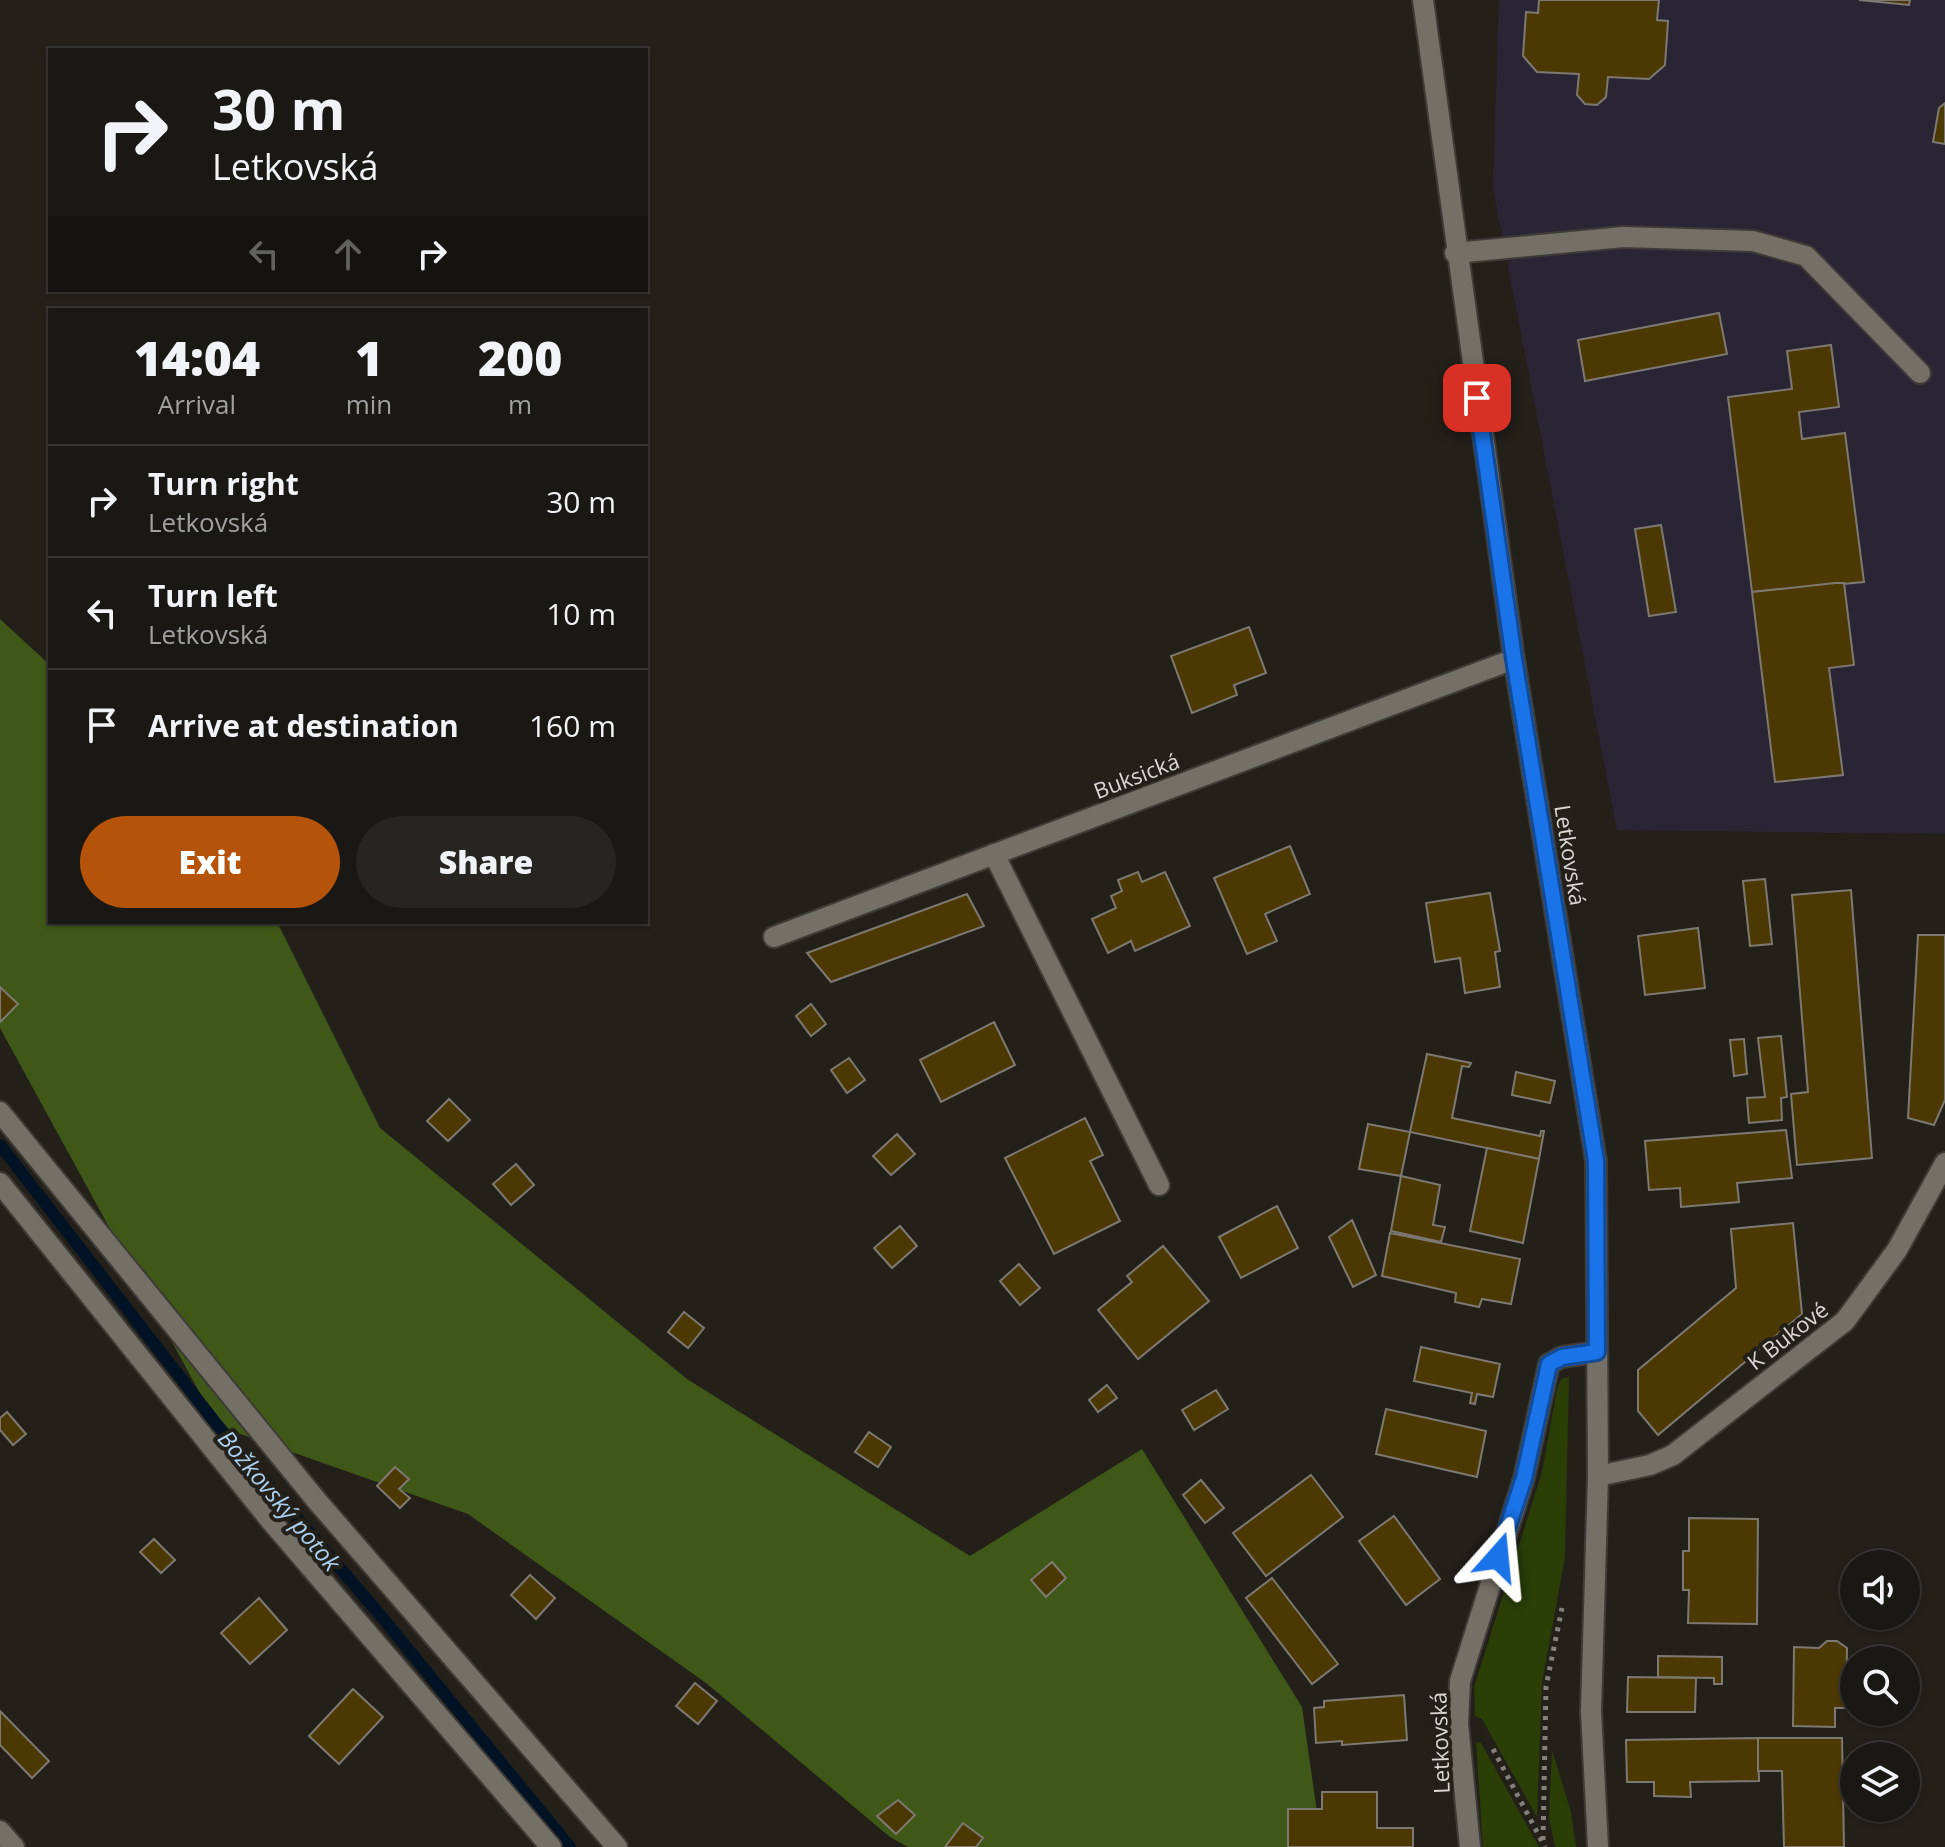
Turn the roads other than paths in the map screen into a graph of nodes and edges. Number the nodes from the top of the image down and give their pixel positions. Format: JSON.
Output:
{"nodes":[{"id":1,"x":1423,"y":0,"type":"edge"},
{"id":2,"x":1455,"y":253,"type":"junction"},
{"id":3,"x":1920,"y":373,"type":"dead end"},
{"id":4,"x":1514,"y":659,"type":"junction"},
{"id":5,"x":994,"y":854,"type":"junction"},
{"id":6,"x":774,"y":937,"type":"dead end"},
{"id":7,"x":0,"y":1112,"type":"edge"},
{"id":8,"x":1945,"y":1163,"type":"edge"},
{"id":9,"x":0,"y":1183,"type":"edge"},
{"id":10,"x":1159,"y":1185,"type":"dead end"},
{"id":11,"x":1597,"y":1352,"type":"junction"},
{"id":12,"x":1598,"y":1476,"type":"junction"},
{"id":13,"x":0,"y":1831,"type":"edge"},
{"id":14,"x":14,"y":1847,"type":"edge"},
{"id":15,"x":551,"y":1847,"type":"edge"},
{"id":16,"x":617,"y":1847,"type":"edge"},
{"id":17,"x":1470,"y":1847,"type":"edge"},
{"id":18,"x":1598,"y":1847,"type":"edge"}],
"edges":[{"from":1,"to":2,"type":"street","name":"Letkovská"},
{"from":2,"to":3,"type":"street"},
{"from":2,"to":4,"type":"street","name":"Letkovská"},
{"from":4,"to":5,"type":"street","name":"Buksická"},
{"from":4,"to":11,"type":"street","name":"Letkovská"},
{"from":5,"to":6,"type":"street","name":"Buksická"},
{"from":5,"to":10,"type":"street"},
{"from":7,"to":16,"type":"street"},
{"from":8,"to":12,"type":"street","name":"K Bukové"},
{"from":9,"to":15,"type":"street"},
{"from":11,"to":12,"type":"street","name":"Letkovská"},
{"from":11,"to":17,"type":"street","name":"Letkovská"},
{"from":12,"to":18,"type":"street","name":"Letkovská"},
{"from":13,"to":14,"type":"street"}]}
